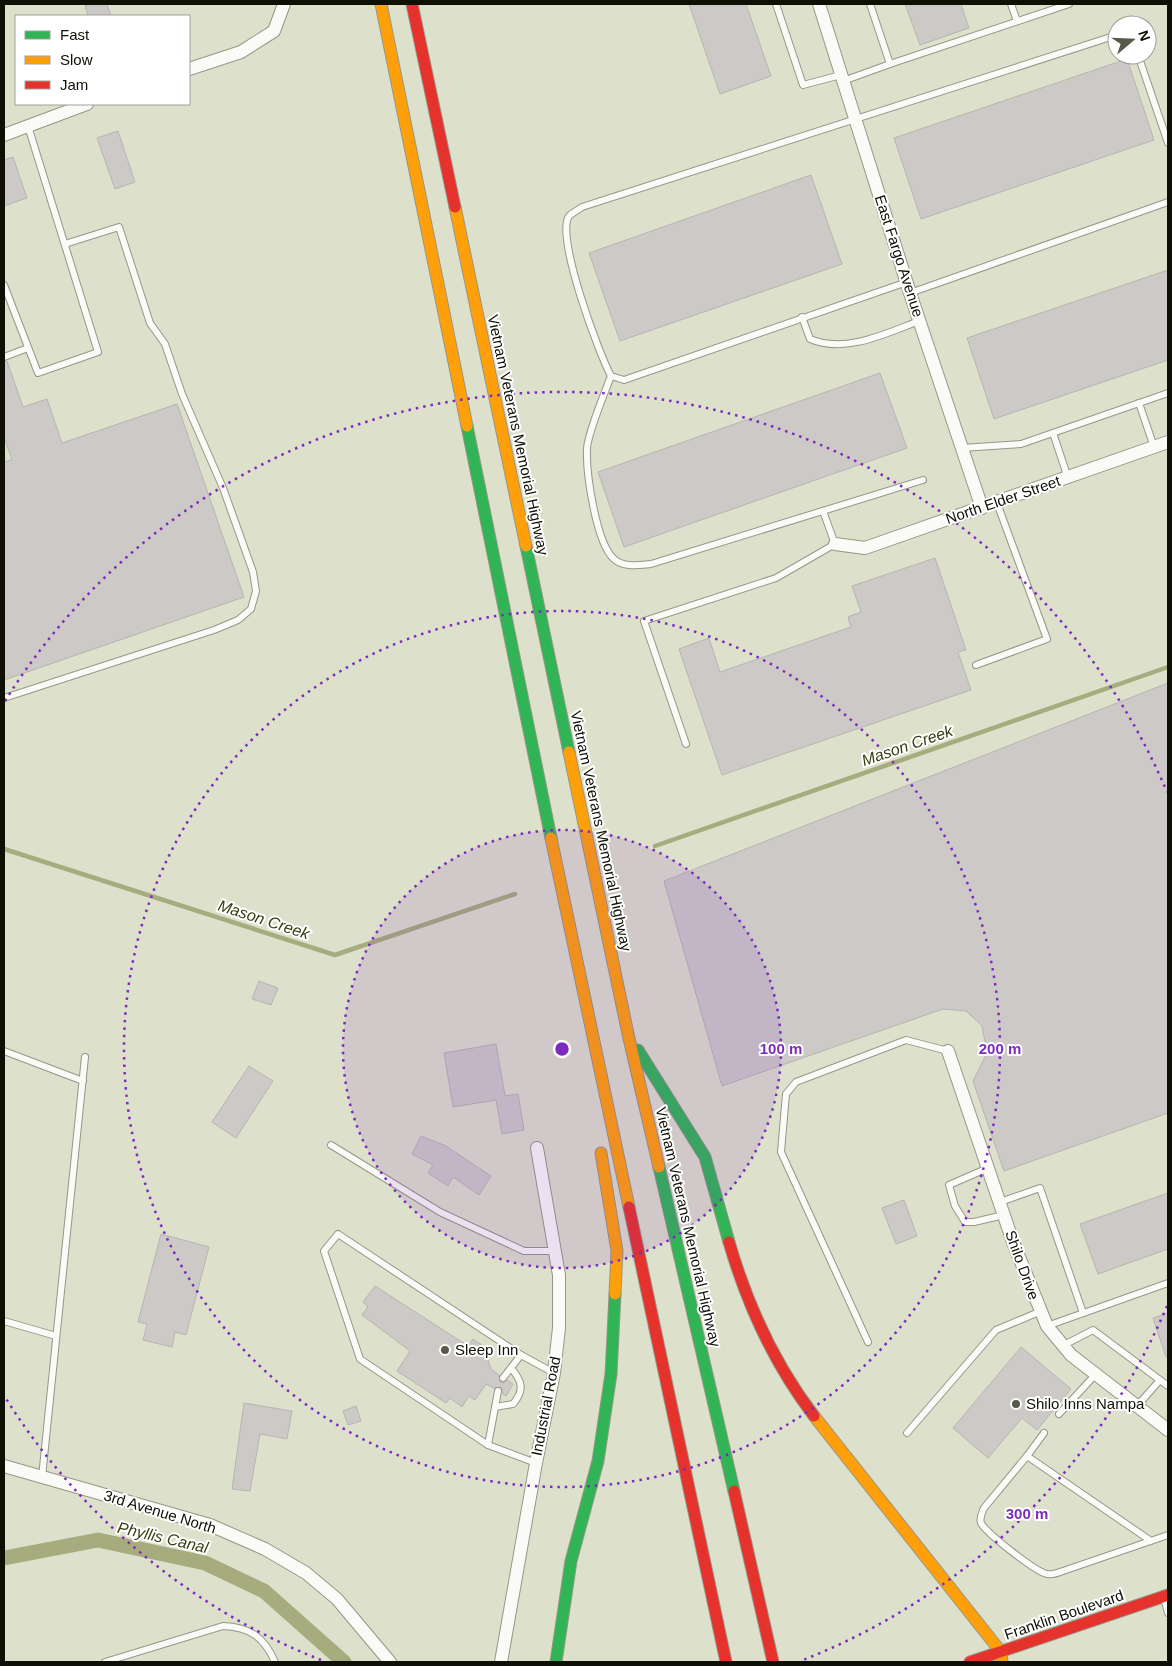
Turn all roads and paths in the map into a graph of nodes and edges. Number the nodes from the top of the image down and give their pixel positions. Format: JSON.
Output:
{"nodes":[{"id":1,"x":284,"y":4,"type":"edge"},
{"id":2,"x":380,"y":4,"type":"edge"},
{"id":3,"x":412,"y":4,"type":"edge"},
{"id":4,"x":776,"y":4,"type":"edge"},
{"id":5,"x":819,"y":4,"type":"edge"},
{"id":6,"x":870,"y":4,"type":"edge"},
{"id":7,"x":1011,"y":4,"type":"edge"},
{"id":8,"x":1069,"y":4,"type":"edge"},
{"id":9,"x":1016,"y":21,"type":"junction"},
{"id":10,"x":1107,"y":37,"type":"edge"},
{"id":11,"x":890,"y":64,"type":"junction"},
{"id":12,"x":1141,"y":65,"type":"edge"},
{"id":13,"x":190,"y":68,"type":"edge"},
{"id":14,"x":842,"y":78,"type":"junction"},
{"id":15,"x":84,"y":105,"type":"edge"},
{"id":16,"x":855,"y":120,"type":"junction"},
{"id":17,"x":28,"y":126,"type":"junction"},
{"id":18,"x":4,"y":135,"type":"edge"},
{"id":19,"x":1168,"y":143,"type":"edge"},
{"id":20,"x":1168,"y":202,"type":"edge"},
{"id":21,"x":65,"y":244,"type":"junction"},
{"id":22,"x":4,"y":284,"type":"edge"},
{"id":23,"x":908,"y":288,"type":"junction"},
{"id":24,"x":802,"y":317,"type":"junction"},
{"id":25,"x":919,"y":321,"type":"junction"},
{"id":26,"x":28,"y":348,"type":"junction"},
{"id":27,"x":4,"y":356,"type":"edge"},
{"id":28,"x":610,"y":376,"type":"junction"},
{"id":29,"x":1168,"y":393,"type":"edge"},
{"id":30,"x":1139,"y":403,"type":"junction"},
{"id":31,"x":1054,"y":433,"type":"junction"},
{"id":32,"x":1168,"y":442,"type":"edge"},
{"id":33,"x":1154,"y":447,"type":"junction"},
{"id":34,"x":962,"y":448,"type":"junction"},
{"id":35,"x":1068,"y":478,"type":"junction"},
{"id":36,"x":923,"y":480,"type":"dead end"},
{"id":37,"x":997,"y":503,"type":"junction"},
{"id":38,"x":982,"y":508,"type":"junction"},
{"id":39,"x":823,"y":511,"type":"junction"},
{"id":40,"x":835,"y":544,"type":"junction"},
{"id":41,"x":976,"y":665,"type":"dead end"},
{"id":42,"x":4,"y":698,"type":"edge"},
{"id":43,"x":686,"y":744,"type":"dead end"},
{"id":44,"x":550,"y":833,"type":"junction"},
{"id":45,"x":628,"y":1034,"type":"junction"},
{"id":46,"x":4,"y":1051,"type":"edge"},
{"id":47,"x":948,"y":1051,"type":"joint"},
{"id":48,"x":85,"y":1057,"type":"dead end"},
{"id":49,"x":589,"y":1076,"type":"dead end"},
{"id":50,"x":83,"y":1081,"type":"junction"},
{"id":51,"x":600,"y":1144,"type":"dead end"},
{"id":52,"x":331,"y":1145,"type":"dead end"},
{"id":53,"x":537,"y":1148,"type":"dead end"},
{"id":54,"x":988,"y":1168,"type":"junction"},
{"id":55,"x":1000,"y":1202,"type":"junction"},
{"id":56,"x":1004,"y":1215,"type":"junction"},
{"id":57,"x":555,"y":1251,"type":"junction"},
{"id":58,"x":1168,"y":1283,"type":"edge"},
{"id":59,"x":1040,"y":1312,"type":"junction"},
{"id":60,"x":1084,"y":1313,"type":"junction"},
{"id":61,"x":4,"y":1321,"type":"edge"},
{"id":62,"x":1047,"y":1326,"type":"junction"},
{"id":63,"x":56,"y":1336,"type":"junction"},
{"id":64,"x":868,"y":1342,"type":"dead end"},
{"id":65,"x":1062,"y":1346,"type":"junction"},
{"id":66,"x":521,"y":1356,"type":"junction"},
{"id":67,"x":511,"y":1368,"type":"junction"},
{"id":68,"x":554,"y":1373,"type":"junction"},
{"id":69,"x":1096,"y":1374,"type":"junction"},
{"id":70,"x":503,"y":1378,"type":"dead end"},
{"id":71,"x":1160,"y":1380,"type":"junction"},
{"id":72,"x":1168,"y":1386,"type":"edge"},
{"id":73,"x":498,"y":1391,"type":"dead end"},
{"id":74,"x":1138,"y":1405,"type":"junction"},
{"id":75,"x":495,"y":1407,"type":"junction"},
{"id":76,"x":1059,"y":1414,"type":"dead end"},
{"id":77,"x":1168,"y":1430,"type":"edge"},
{"id":78,"x":907,"y":1432,"type":"dead end"},
{"id":79,"x":1044,"y":1433,"type":"dead end"},
{"id":80,"x":488,"y":1445,"type":"junction"},
{"id":81,"x":1027,"y":1456,"type":"junction"},
{"id":82,"x":536,"y":1463,"type":"junction"},
{"id":83,"x":4,"y":1466,"type":"edge"},
{"id":84,"x":42,"y":1477,"type":"junction"},
{"id":85,"x":1168,"y":1535,"type":"edge"},
{"id":86,"x":1151,"y":1541,"type":"junction"},
{"id":87,"x":1166,"y":1596,"type":"edge"},
{"id":88,"x":1168,"y":1613,"type":"edge"},
{"id":89,"x":1001,"y":1657,"type":"edge"},
{"id":90,"x":105,"y":1662,"type":"edge"},
{"id":91,"x":275,"y":1662,"type":"edge"},
{"id":92,"x":390,"y":1662,"type":"edge"},
{"id":93,"x":501,"y":1662,"type":"edge"},
{"id":94,"x":556,"y":1662,"type":"edge"},
{"id":95,"x":726,"y":1662,"type":"edge"},
{"id":96,"x":773,"y":1662,"type":"edge"},
{"id":97,"x":970,"y":1662,"type":"edge"}],
"edges":[{"from":1,"to":13,"type":"street"},
{"from":2,"to":44,"type":"main road"},
{"from":3,"to":45,"type":"main road","name":"Vietnam Veterans Memorial Highway"},
{"from":4,"to":14,"type":"lane"},
{"from":5,"to":14,"type":"street","name":"East Fargo Avenue"},
{"from":6,"to":11,"type":"lane"},
{"from":7,"to":9,"type":"lane"},
{"from":8,"to":9,"type":"lane"},
{"from":9,"to":11,"type":"lane"},
{"from":10,"to":16,"type":"lane"},
{"from":11,"to":14,"type":"lane"},
{"from":12,"to":19,"type":"lane"},
{"from":14,"to":16,"type":"street","name":"East Fargo Avenue"},
{"from":15,"to":17,"type":"street"},
{"from":16,"to":23,"type":"street","name":"East Fargo Avenue"},
{"from":16,"to":28,"type":"lane"},
{"from":17,"to":18,"type":"street"},
{"from":17,"to":21,"type":"lane"},
{"from":20,"to":23,"type":"lane"},
{"from":21,"to":26,"type":"lane"},
{"from":21,"to":42,"type":"lane"},
{"from":22,"to":26,"type":"lane"},
{"from":23,"to":24,"type":"lane"},
{"from":23,"to":25,"type":"street","name":"East Fargo Avenue"},
{"from":24,"to":25,"type":"lane"},
{"from":24,"to":28,"type":"lane"},
{"from":25,"to":34,"type":"street","name":"East Fargo Avenue"},
{"from":26,"to":27,"type":"lane"},
{"from":28,"to":39,"type":"lane"},
{"from":29,"to":30,"type":"lane"},
{"from":30,"to":31,"type":"lane"},
{"from":30,"to":33,"type":"lane"},
{"from":31,"to":34,"type":"lane"},
{"from":31,"to":35,"type":"lane"},
{"from":32,"to":33,"type":"street","name":"North Elder Street"},
{"from":33,"to":35,"type":"street","name":"North Elder Street"},
{"from":34,"to":38,"type":"street","name":"East Fargo Avenue"},
{"from":35,"to":37,"type":"street","name":"North Elder Street"},
{"from":36,"to":39,"type":"lane"},
{"from":37,"to":38,"type":"street","name":"North Elder Street"},
{"from":37,"to":41,"type":"lane"},
{"from":38,"to":40,"type":"street","name":"North Elder Street"},
{"from":39,"to":40,"type":"lane"},
{"from":40,"to":43,"type":"lane"},
{"from":44,"to":49,"type":"main road"},
{"from":44,"to":95,"type":"main road"},
{"from":45,"to":89,"type":"main road"},
{"from":45,"to":96,"type":"main road","name":"Vietnam Veterans Memorial Highway"},
{"from":46,"to":50,"type":"lane"},
{"from":47,"to":54,"type":"street","name":"Shilo Drive"},
{"from":47,"to":64,"type":"lane"},
{"from":48,"to":50,"type":"lane"},
{"from":50,"to":63,"type":"lane"},
{"from":51,"to":94,"type":"main road"},
{"from":52,"to":57,"type":"lane"},
{"from":53,"to":57,"type":"street","name":"Industrial Road"},
{"from":54,"to":55,"type":"street","name":"Shilo Drive"},
{"from":54,"to":56,"type":"lane"},
{"from":55,"to":56,"type":"street","name":"Shilo Drive"},
{"from":55,"to":60,"type":"lane"},
{"from":56,"to":59,"type":"street","name":"Shilo Drive"},
{"from":57,"to":68,"type":"street","name":"Industrial Road"},
{"from":58,"to":60,"type":"lane"},
{"from":59,"to":62,"type":"street","name":"Shilo Drive"},
{"from":59,"to":78,"type":"lane"},
{"from":60,"to":62,"type":"lane"},
{"from":61,"to":63,"type":"lane"},
{"from":62,"to":65,"type":"street","name":"Shilo Drive"},
{"from":63,"to":84,"type":"lane"},
{"from":65,"to":69,"type":"street","name":"Shilo Drive"},
{"from":65,"to":71,"type":"lane"},
{"from":66,"to":67,"type":"lane"},
{"from":66,"to":68,"type":"lane"},
{"from":66,"to":80,"type":"lane"},
{"from":67,"to":70,"type":"lane"},
{"from":67,"to":75,"type":"lane"},
{"from":68,"to":82,"type":"street","name":"Industrial Road"},
{"from":69,"to":74,"type":"street","name":"Shilo Drive"},
{"from":69,"to":76,"type":"lane"},
{"from":71,"to":72,"type":"lane"},
{"from":71,"to":74,"type":"lane"},
{"from":73,"to":75,"type":"lane"},
{"from":74,"to":77,"type":"street","name":"Shilo Drive"},
{"from":75,"to":80,"type":"lane"},
{"from":79,"to":81,"type":"lane"},
{"from":80,"to":82,"type":"lane"},
{"from":81,"to":86,"type":"lane"},
{"from":81,"to":86,"type":"lane"},
{"from":82,"to":93,"type":"street","name":"Industrial Road"},
{"from":83,"to":84,"type":"street","name":"3rd Avenue North"},
{"from":84,"to":92,"type":"street","name":"3rd Avenue North"},
{"from":85,"to":86,"type":"lane"},
{"from":87,"to":88,"type":"lane"},
{"from":87,"to":89,"type":"main road","name":"Franklin Boulevard"},
{"from":89,"to":97,"type":"main road","name":"Franklin Boulevard"},
{"from":90,"to":91,"type":"lane"}]}
